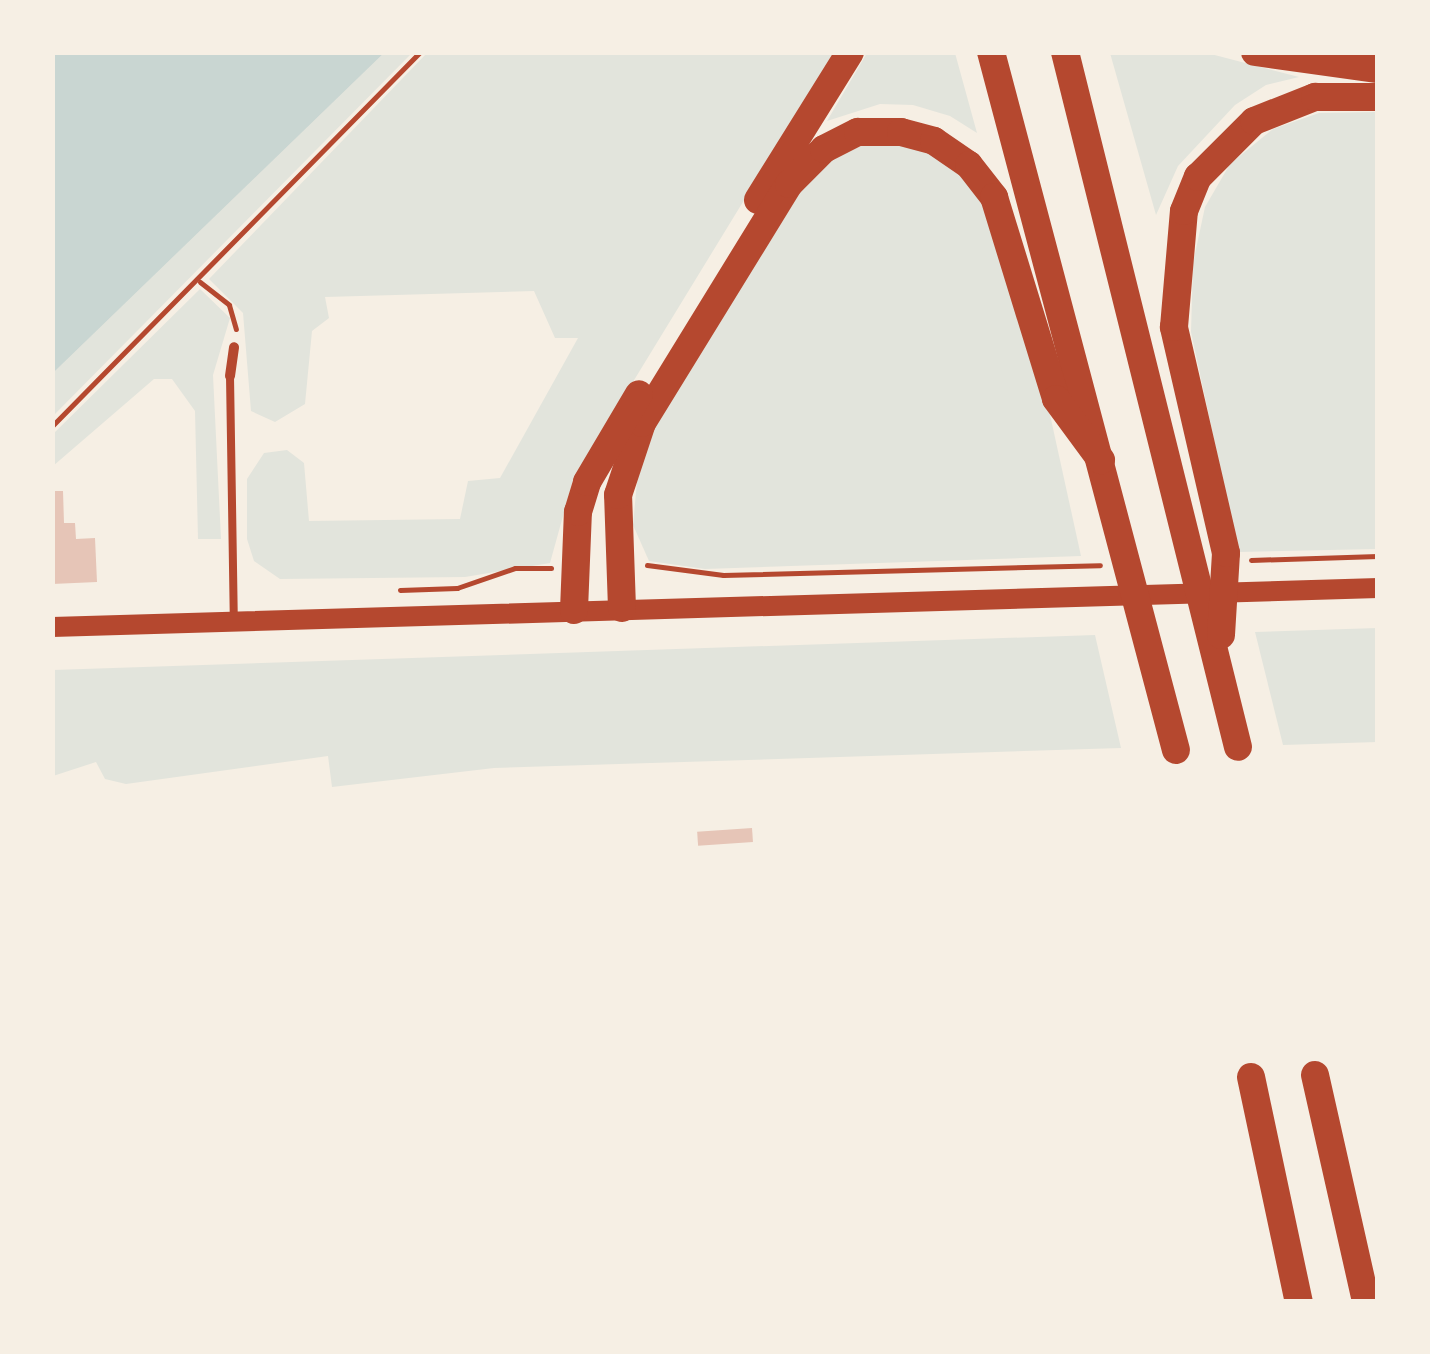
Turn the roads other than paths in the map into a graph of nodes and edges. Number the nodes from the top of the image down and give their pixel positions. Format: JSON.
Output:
{"nodes":[{"id":1,"x":850,"y":52,"type":"edge"},
{"id":2,"x":991,"y":52,"type":"edge"},
{"id":3,"x":1064,"y":52,"type":"edge"},
{"id":4,"x":1255,"y":52,"type":"edge"},
{"id":5,"x":1378,"y":69,"type":"edge"},
{"id":6,"x":1378,"y":96,"type":"edge"},
{"id":7,"x":234,"y":346,"type":"road end"},
{"id":8,"x":230,"y":376,"type":"joint"},
{"id":9,"x":1101,"y":460,"type":"junction"},
{"id":10,"x":1378,"y":588,"type":"edge"},
{"id":11,"x":622,"y":608,"type":"junction"},
{"id":12,"x":574,"y":610,"type":"junction"},
{"id":13,"x":234,"y":621,"type":"junction"},
{"id":14,"x":52,"y":627,"type":"edge"},
{"id":15,"x":1217,"y":651,"type":"junction"},
{"id":16,"x":1238,"y":748,"type":"dead end"},
{"id":17,"x":1176,"y":750,"type":"dead end"},
{"id":18,"x":1314,"y":1076,"type":"dead end"},
{"id":19,"x":1251,"y":1077,"type":"dead end"},
{"id":20,"x":1299,"y":1302,"type":"edge"},
{"id":21,"x":1366,"y":1302,"type":"edge"}],
"edges":[{"from":1,"to":12,"type":"highway"},
{"from":2,"to":9,"type":"highway"},
{"from":3,"to":15,"type":"highway"},
{"from":4,"to":5,"type":"highway"},
{"from":6,"to":15,"type":"highway"},
{"from":7,"to":8,"type":"street"},
{"from":8,"to":13,"type":"lane"},
{"from":9,"to":11,"type":"highway"},
{"from":9,"to":17,"type":"highway"},
{"from":10,"to":11,"type":"main road"},
{"from":11,"to":12,"type":"main road"},
{"from":12,"to":13,"type":"main road"},
{"from":13,"to":14,"type":"main road"},
{"from":15,"to":16,"type":"highway"},
{"from":18,"to":21,"type":"highway"},
{"from":19,"to":20,"type":"highway"}]}
